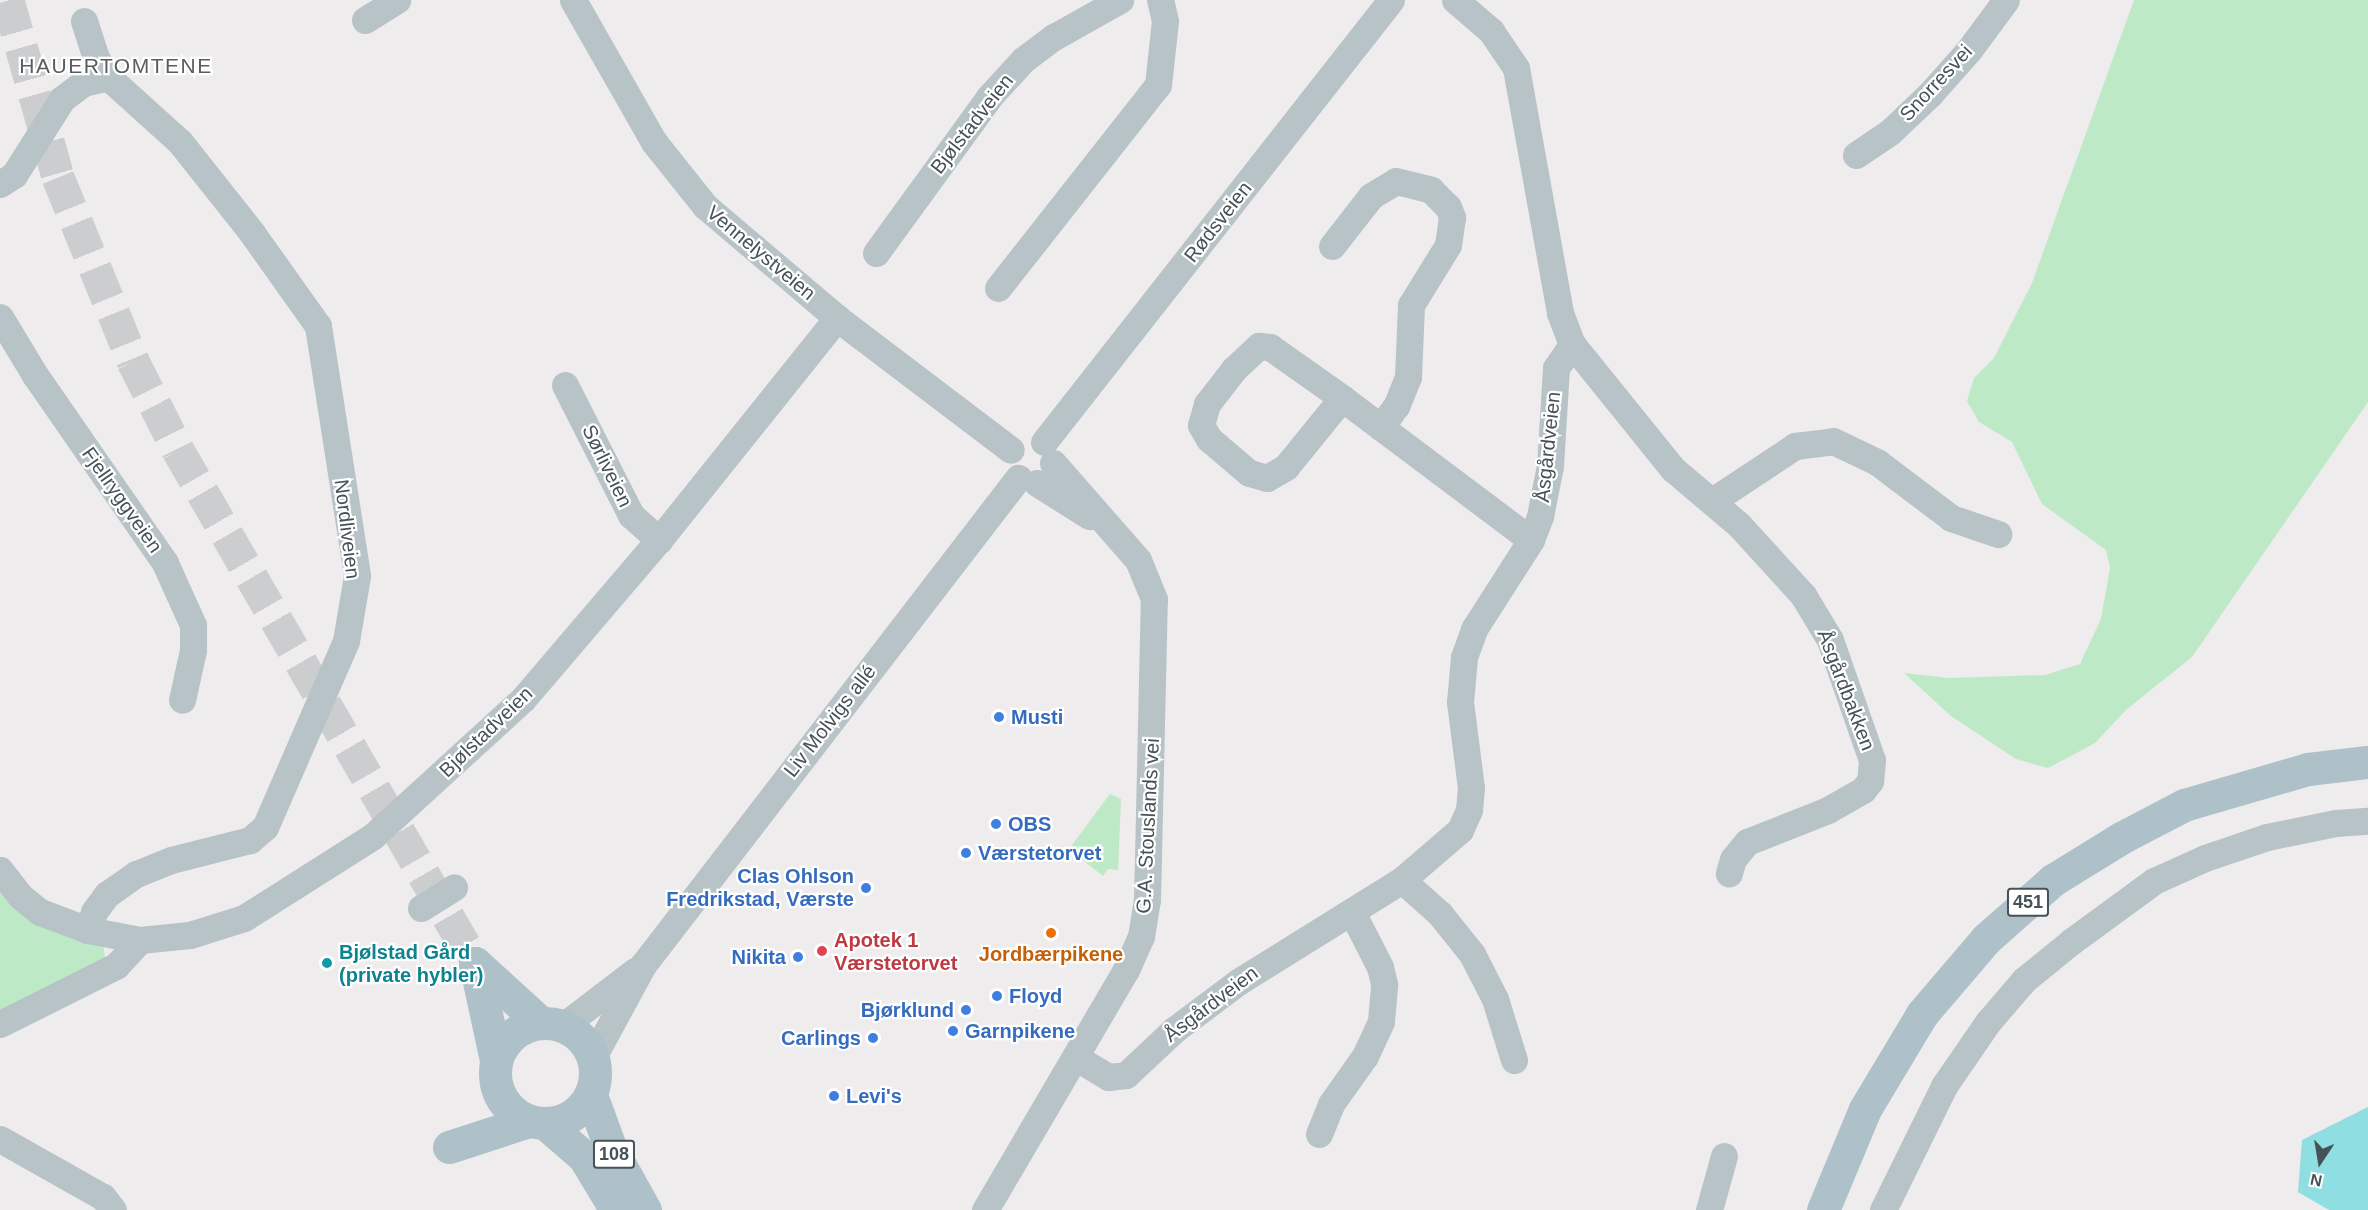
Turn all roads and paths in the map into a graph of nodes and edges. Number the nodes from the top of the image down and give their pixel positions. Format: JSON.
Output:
{"nodes":[{"id":1,"x":397,"y":0,"type":"edge"},
{"id":2,"x":573,"y":0,"type":"edge"},
{"id":3,"x":1120,"y":0,"type":"edge"},
{"id":4,"x":1160,"y":0,"type":"edge"},
{"id":5,"x":1390,"y":0,"type":"edge"},
{"id":6,"x":1455,"y":0,"type":"edge"},
{"id":7,"x":2006,"y":0,"type":"edge"},
{"id":8,"x":365,"y":20,"type":"dead end"},
{"id":9,"x":84,"y":21,"type":"dead end"},
{"id":10,"x":108,"y":77,"type":"junction"},
{"id":11,"x":1856,"y":155,"type":"dead end"},
{"id":12,"x":0,"y":184,"type":"edge"},
{"id":13,"x":1332,"y":246,"type":"dead end"},
{"id":14,"x":876,"y":253,"type":"dead end"},
{"id":15,"x":998,"y":288,"type":"dead end"},
{"id":16,"x":0,"y":317,"type":"edge"},
{"id":17,"x":837,"y":318,"type":"junction"},
{"id":18,"x":1572,"y":344,"type":"junction"},
{"id":19,"x":565,"y":385,"type":"dead end"},
{"id":20,"x":1342,"y":398,"type":"junction"},
{"id":21,"x":1381,"y":427,"type":"junction"},
{"id":22,"x":1038,"y":466,"type":"junction"},
{"id":23,"x":1712,"y":501,"type":"junction"},
{"id":24,"x":1998,"y":534,"type":"dead end"},
{"id":25,"x":659,"y":540,"type":"junction"},
{"id":26,"x":1531,"y":540,"type":"junction"},
{"id":27,"x":182,"y":700,"type":"dead end"},
{"id":28,"x":2368,"y":762,"type":"edge"},
{"id":29,"x":2368,"y":821,"type":"edge"},
{"id":30,"x":0,"y":870,"type":"edge"},
{"id":31,"x":1729,"y":873,"type":"dead end"},
{"id":32,"x":1402,"y":880,"type":"junction"},
{"id":33,"x":454,"y":887,"type":"dead end"},
{"id":34,"x":421,"y":908,"type":"dead end"},
{"id":35,"x":1352,"y":912,"type":"junction"},
{"id":36,"x":88,"y":930,"type":"junction"},
{"id":37,"x":140,"y":939,"type":"junction"},
{"id":38,"x":643,"y":965,"type":"junction"},
{"id":39,"x":0,"y":1024,"type":"edge"},
{"id":40,"x":552,"y":1024,"type":"junction"},
{"id":41,"x":593,"y":1057,"type":"junction"},
{"id":42,"x":1075,"y":1057,"type":"junction"},
{"id":43,"x":1514,"y":1060,"type":"dead end"},
{"id":44,"x":497,"y":1074,"type":"junction"},
{"id":45,"x":591,"y":1095,"type":"junction"},
{"id":46,"x":537,"y":1122,"type":"junction"},
{"id":47,"x":1319,"y":1134,"type":"dead end"},
{"id":48,"x":0,"y":1139,"type":"edge"},
{"id":49,"x":1724,"y":1156,"type":"dead end"},
{"id":50,"x":113,"y":1210,"type":"edge"},
{"id":51,"x":616,"y":1210,"type":"edge"},
{"id":52,"x":645,"y":1210,"type":"edge"},
{"id":53,"x":985,"y":1210,"type":"edge"},
{"id":54,"x":1709,"y":1210,"type":"edge"},
{"id":55,"x":1823,"y":1210,"type":"edge"},
{"id":56,"x":1883,"y":1210,"type":"edge"}],
"edges":[{"from":1,"to":8,"type":"street"},
{"from":2,"to":17,"type":"street","name":"Vennelystveien"},
{"from":3,"to":14,"type":"street","name":"Bjølstadveien"},
{"from":4,"to":15,"type":"street"},
{"from":5,"to":22,"type":"street","name":"Rødsveien"},
{"from":6,"to":18,"type":"street"},
{"from":7,"to":11,"type":"street","name":"Snorresvei"},
{"from":9,"to":10,"type":"street","name":"Nordliveien"},
{"from":10,"to":12,"type":"street"},
{"from":10,"to":36,"type":"street","name":"Nordliveien"},
{"from":13,"to":21,"type":"street"},
{"from":16,"to":27,"type":"street","name":"Fjellryggveien"},
{"from":17,"to":22,"type":"street","name":"Vennelystveien"},
{"from":17,"to":25,"type":"street","name":"Bjølstadveien"},
{"from":18,"to":23,"type":"street","name":"Åsgårdbakken"},
{"from":18,"to":26,"type":"street","name":"Åsgårdveien"},
{"from":19,"to":25,"type":"street","name":"Sørliveien"},
{"from":20,"to":20,"type":"street"},
{"from":20,"to":21,"type":"street"},
{"from":21,"to":26,"type":"street"},
{"from":22,"to":38,"type":"street","name":"Liv Molvigs allé"},
{"from":22,"to":42,"type":"street","name":"G.A. Stouslands vei"},
{"from":23,"to":24,"type":"street"},
{"from":23,"to":31,"type":"street","name":"Åsgårdbakken"},
{"from":25,"to":37,"type":"street","name":"Bjølstadveien"},
{"from":26,"to":32,"type":"street","name":"Åsgårdveien"},
{"from":28,"to":55,"type":"main road","number":"451"},
{"from":29,"to":56,"type":"street"},
{"from":30,"to":36,"type":"street","name":"Bjølstadveien"},
{"from":32,"to":35,"type":"street","name":"Åsgårdveien"},
{"from":32,"to":43,"type":"street"},
{"from":33,"to":34,"type":"street"},
{"from":35,"to":42,"type":"street","name":"Åsgårdveien"},
{"from":35,"to":47,"type":"street"},
{"from":36,"to":37,"type":"street","name":"Bjølstadveien"},
{"from":37,"to":39,"type":"street"},
{"from":38,"to":40,"type":"street","name":"Liv Molvigs allé"},
{"from":38,"to":41,"type":"street","name":"Liv Molvigs allé"},
{"from":40,"to":41,"type":"main road","number":"108"},
{"from":40,"to":44,"type":"main road"},
{"from":40,"to":44,"type":"main road","number":"108"},
{"from":41,"to":45,"type":"main road","number":"108"},
{"from":42,"to":53,"type":"street","name":"G.A. Stouslands vei"},
{"from":44,"to":46,"type":"main road","number":"108"},
{"from":44,"to":46,"type":"main road"},
{"from":45,"to":46,"type":"main road"},
{"from":45,"to":52,"type":"main road","number":"108"},
{"from":46,"to":51,"type":"main road","number":"108"},
{"from":48,"to":50,"type":"street"},
{"from":49,"to":54,"type":"street"}]}
